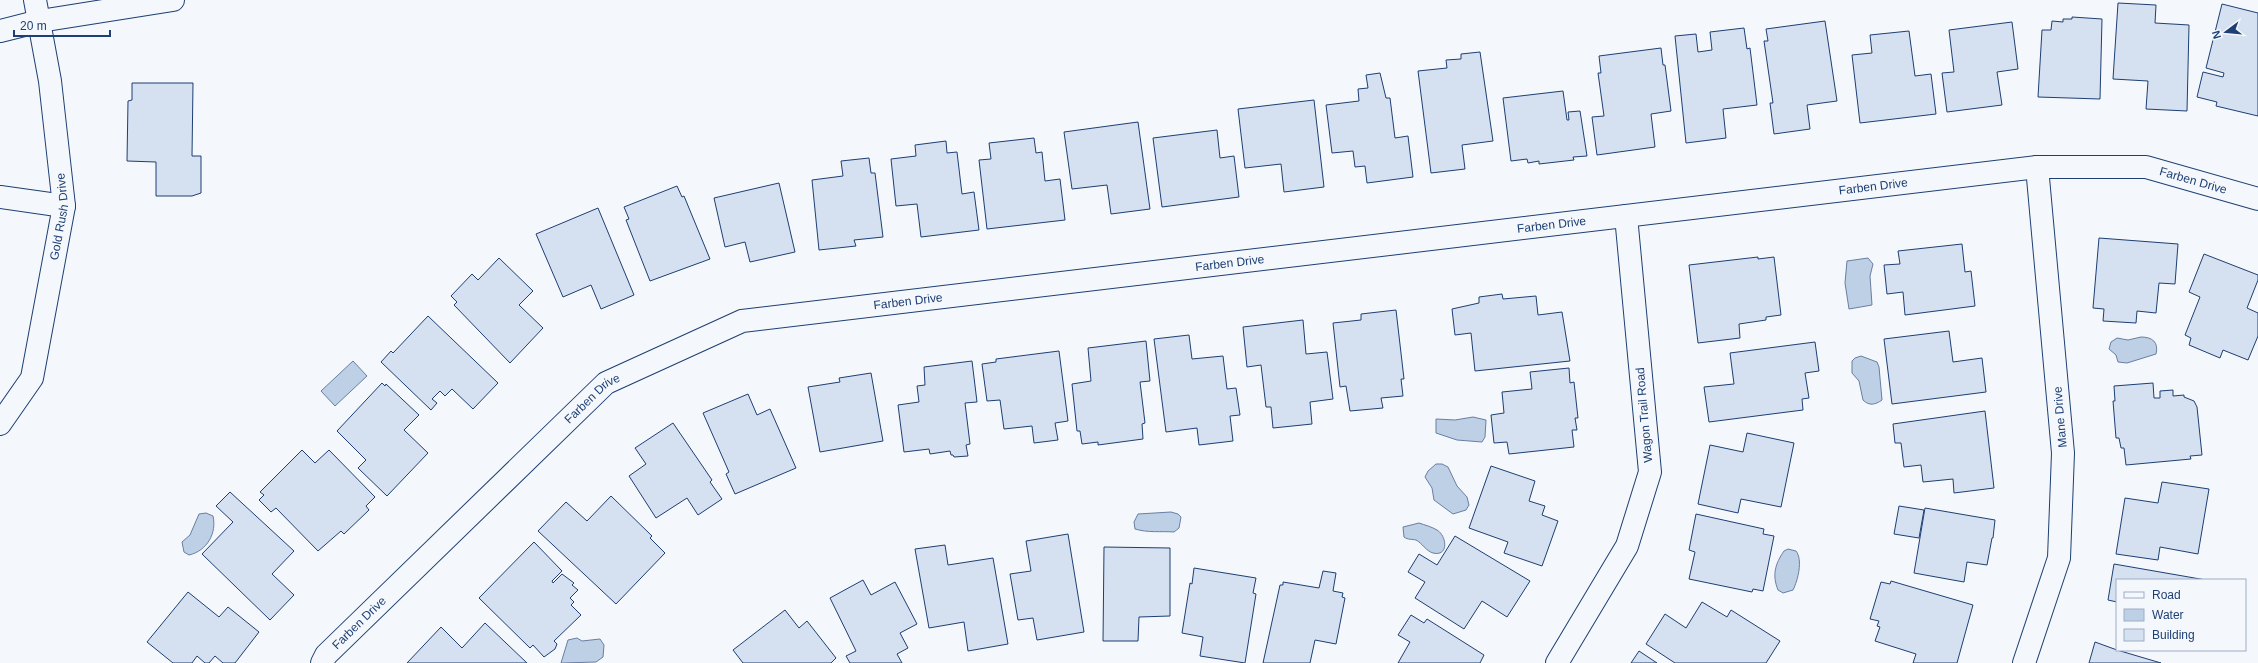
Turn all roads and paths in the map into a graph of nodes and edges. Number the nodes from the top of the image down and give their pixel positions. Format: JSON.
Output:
{"nodes":[{"id":1,"x":35,"y":0,"type":"edge"},
{"id":2,"x":173,"y":0,"type":"edge"},
{"id":3,"x":40,"y":21,"type":"junction"},
{"id":4,"x":0,"y":31,"type":"edge"},
{"id":5,"x":2037,"y":167,"type":"junction"},
{"id":6,"x":0,"y":197,"type":"edge"},
{"id":7,"x":2258,"y":199,"type":"edge"},
{"id":8,"x":64,"y":206,"type":"junction"},
{"id":9,"x":1626,"y":216,"type":"junction"},
{"id":10,"x":0,"y":424,"type":"edge"},
{"id":11,"x":322,"y":663,"type":"edge"},
{"id":12,"x":1557,"y":663,"type":"edge"},
{"id":13,"x":2024,"y":663,"type":"edge"}],
"edges":[{"from":1,"to":3,"type":"street","name":"Gold Rush Drive"},
{"from":2,"to":3,"type":"street"},
{"from":3,"to":4,"type":"street"},
{"from":3,"to":8,"type":"street","name":"Gold Rush Drive"},
{"from":5,"to":7,"type":"street","name":"Farben Drive"},
{"from":5,"to":9,"type":"street","name":"Farben Drive"},
{"from":5,"to":13,"type":"street","name":"Mane Drive"},
{"from":6,"to":8,"type":"street"},
{"from":8,"to":10,"type":"street","name":"Gold Rush Drive"},
{"from":9,"to":11,"type":"street","name":"Farben Drive"},
{"from":9,"to":12,"type":"street","name":"Wagon Trail Road"}]}
